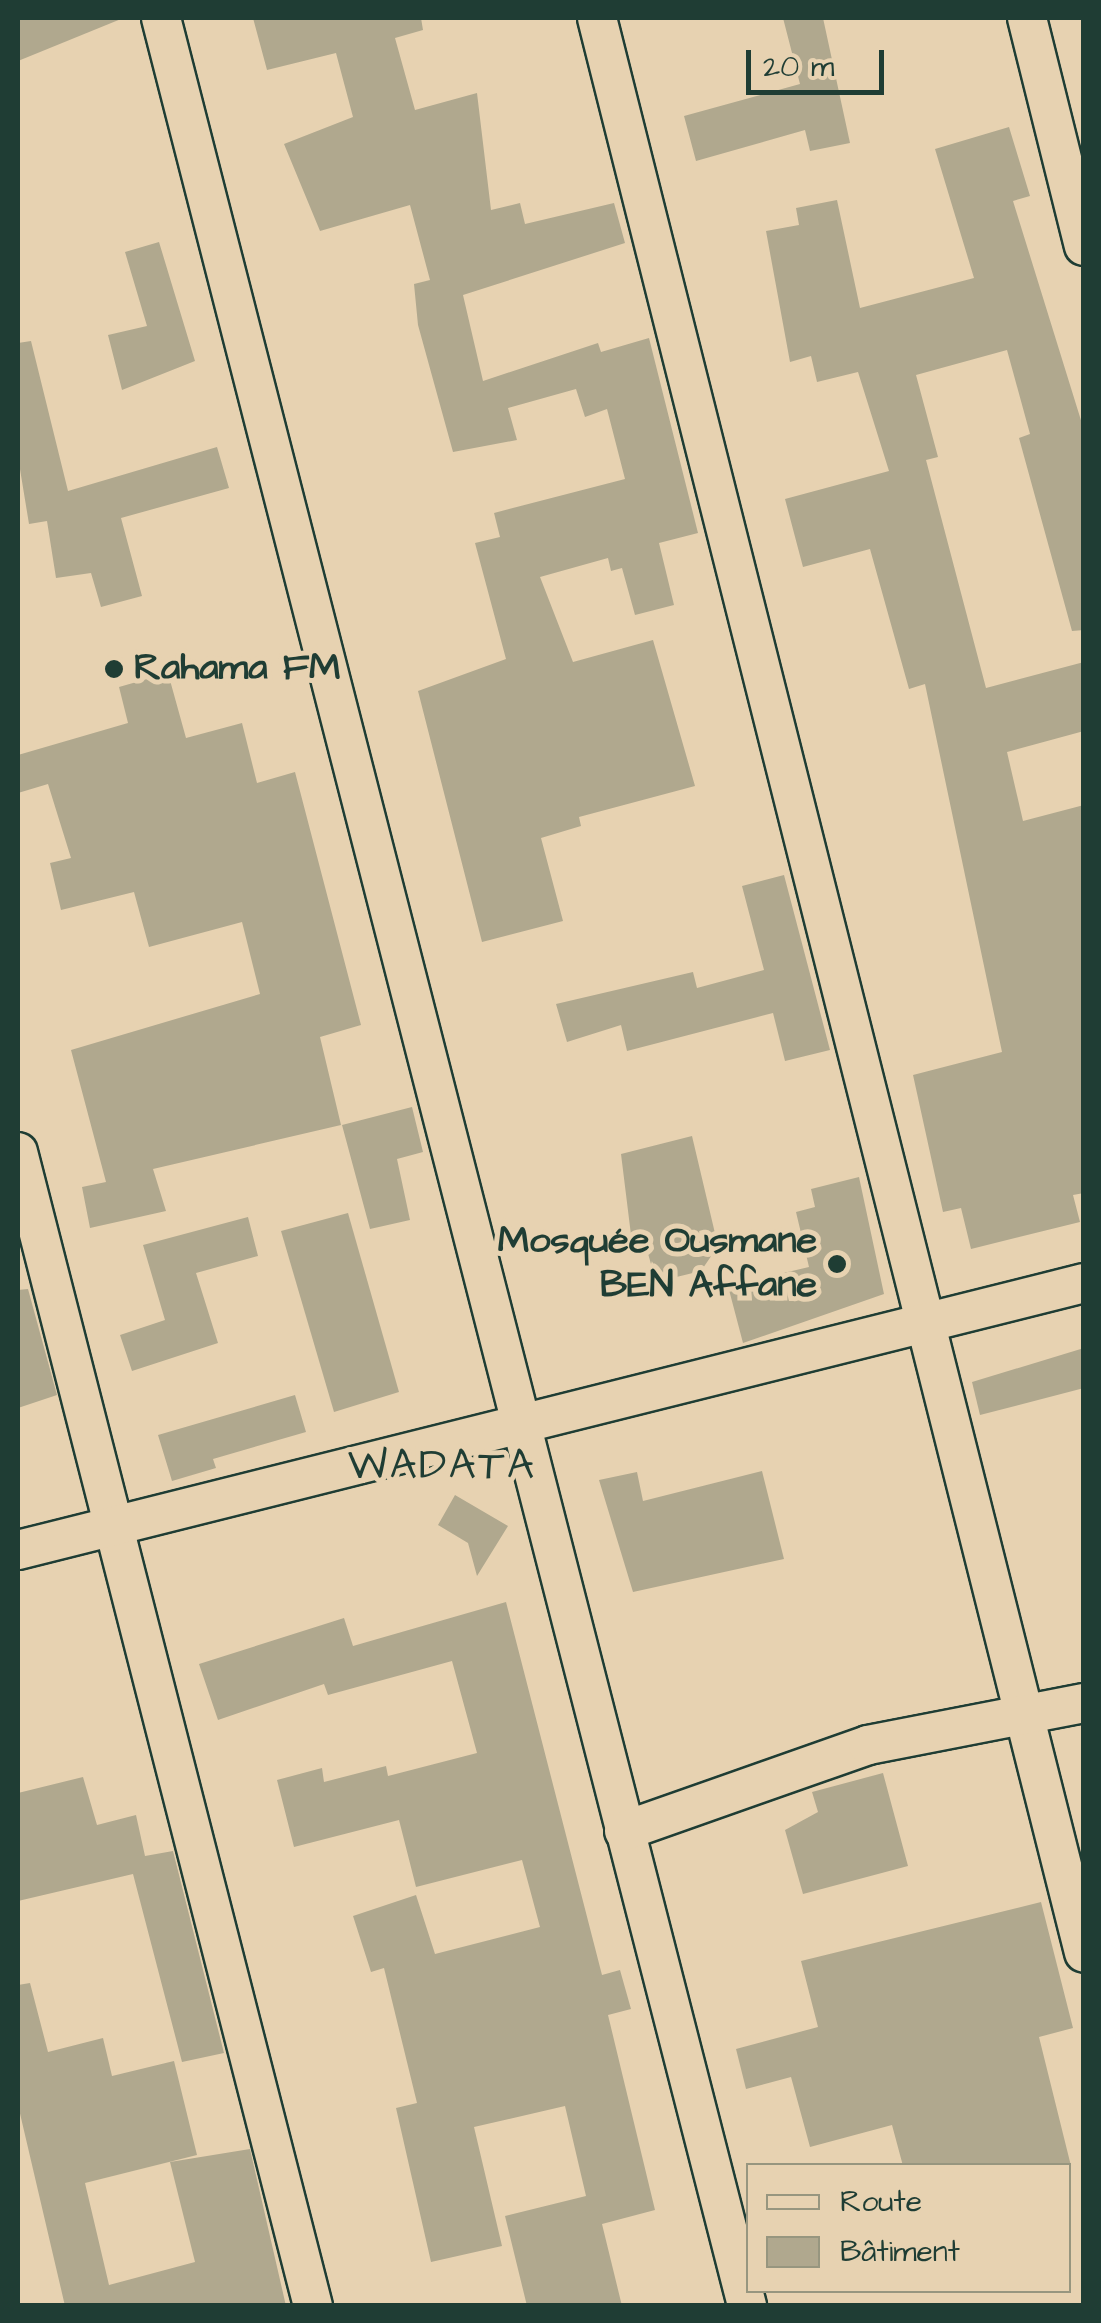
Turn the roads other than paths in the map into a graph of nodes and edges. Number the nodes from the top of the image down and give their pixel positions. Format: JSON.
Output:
{"nodes":[{"id":1,"x":161,"y":18,"type":"edge"},
{"id":2,"x":597,"y":18,"type":"edge"},
{"id":3,"x":1027,"y":18,"type":"edge"},
{"id":4,"x":1084,"y":246,"type":"edge"},
{"id":5,"x":18,"y":1152,"type":"edge"},
{"id":6,"x":1084,"y":1283,"type":"edge"},
{"id":7,"x":930,"y":1323,"type":"junction"},
{"id":8,"x":516,"y":1426,"type":"junction"},
{"id":9,"x":109,"y":1528,"type":"junction"},
{"id":10,"x":18,"y":1550,"type":"edge"},
{"id":11,"x":1084,"y":1704,"type":"edge"},
{"id":12,"x":1028,"y":1715,"type":"junction"},
{"id":13,"x":624,"y":1831,"type":"junction"},
{"id":14,"x":1084,"y":1953,"type":"edge"},
{"id":15,"x":313,"y":2306,"type":"edge"},
{"id":16,"x":746,"y":2306,"type":"edge"}],
"edges":[{"from":1,"to":8,"type":"street"},
{"from":2,"to":7,"type":"street"},
{"from":3,"to":4,"type":"street"},
{"from":5,"to":9,"type":"street"},
{"from":6,"to":7,"type":"street"},
{"from":7,"to":8,"type":"street"},
{"from":7,"to":12,"type":"street"},
{"from":8,"to":9,"type":"street"},
{"from":8,"to":13,"type":"street"},
{"from":9,"to":10,"type":"street"},
{"from":9,"to":15,"type":"street"},
{"from":11,"to":12,"type":"street"},
{"from":12,"to":13,"type":"street"},
{"from":12,"to":14,"type":"street"},
{"from":13,"to":16,"type":"street"}]}
